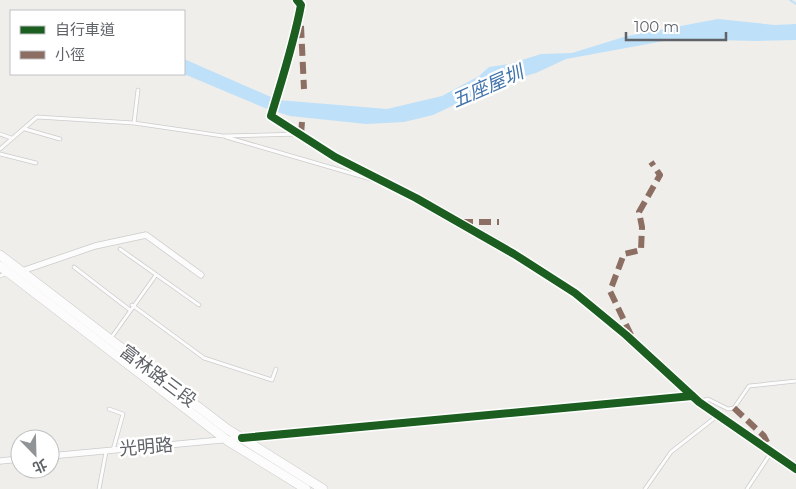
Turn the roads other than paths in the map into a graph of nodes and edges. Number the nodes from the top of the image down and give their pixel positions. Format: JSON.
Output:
{"nodes":[{"id":1,"x":297,"y":0,"type":"edge"},
{"id":2,"x":138,"y":90,"type":"dead end"},
{"id":3,"x":134,"y":124,"type":"junction"},
{"id":4,"x":25,"y":129,"type":"junction"},
{"id":5,"x":0,"y":134,"type":"edge"},
{"id":6,"x":301,"y":134,"type":"junction"},
{"id":7,"x":223,"y":136,"type":"junction"},
{"id":8,"x":11,"y":138,"type":"junction"},
{"id":9,"x":60,"y":139,"type":"dead end"},
{"id":10,"x":0,"y":149,"type":"edge"},
{"id":11,"x":0,"y":154,"type":"edge"},
{"id":12,"x":36,"y":163,"type":"dead end"},
{"id":13,"x":388,"y":184,"type":"junction"},
{"id":14,"x":120,"y":249,"type":"dead end"},
{"id":15,"x":0,"y":255,"type":"edge"},
{"id":16,"x":0,"y":266,"type":"edge"},
{"id":17,"x":74,"y":267,"type":"dead end"},
{"id":18,"x":11,"y":272,"type":"edge"},
{"id":19,"x":156,"y":275,"type":"junction"},
{"id":20,"x":201,"y":275,"type":"dead end"},
{"id":21,"x":132,"y":305,"type":"junction"},
{"id":22,"x":199,"y":305,"type":"dead end"},
{"id":23,"x":130,"y":310,"type":"junction"},
{"id":24,"x":107,"y":343,"type":"junction"},
{"id":25,"x":276,"y":369,"type":"dead end"},
{"id":26,"x":796,"y":381,"type":"edge"},
{"id":27,"x":692,"y":396,"type":"junction"},
{"id":28,"x":699,"y":402,"type":"junction"},
{"id":29,"x":109,"y":409,"type":"dead end"},
{"id":30,"x":717,"y":416,"type":"junction"},
{"id":31,"x":242,"y":438,"type":"junction"},
{"id":32,"x":228,"y":441,"type":"junction"},
{"id":33,"x":772,"y":450,"type":"junction"},
{"id":34,"x":110,"y":451,"type":"junction"},
{"id":35,"x":60,"y":455,"type":"edge"},
{"id":36,"x":796,"y":468,"type":"edge"},
{"id":37,"x":99,"y":489,"type":"edge"},
{"id":38,"x":306,"y":489,"type":"edge"},
{"id":39,"x":323,"y":489,"type":"edge"},
{"id":40,"x":645,"y":489,"type":"edge"},
{"id":41,"x":747,"y":489,"type":"edge"}],
"edges":[{"from":1,"to":6,"type":"lane"},
{"from":2,"to":3,"type":"lane"},
{"from":3,"to":4,"type":"lane"},
{"from":3,"to":7,"type":"lane"},
{"from":4,"to":8,"type":"lane"},
{"from":4,"to":9,"type":"lane"},
{"from":5,"to":8,"type":"lane"},
{"from":6,"to":7,"type":"lane"},
{"from":6,"to":13,"type":"lane"},
{"from":7,"to":13,"type":"lane"},
{"from":8,"to":10,"type":"lane"},
{"from":11,"to":12,"type":"lane"},
{"from":13,"to":27,"type":"lane"},
{"from":14,"to":19,"type":"lane"},
{"from":15,"to":18,"type":"main road","name":"富林路三段"},
{"from":16,"to":18,"type":"main road","name":"富林路三段"},
{"from":17,"to":23,"type":"lane"},
{"from":18,"to":20,"type":"street"},
{"from":18,"to":24,"type":"main road","name":"富林路三段"},
{"from":18,"to":24,"type":"main road","name":"富林路三段"},
{"from":19,"to":21,"type":"lane"},
{"from":19,"to":22,"type":"lane"},
{"from":21,"to":23,"type":"lane"},
{"from":21,"to":25,"type":"lane"},
{"from":23,"to":24,"type":"lane"},
{"from":24,"to":31,"type":"main road","name":"富林路三段"},
{"from":24,"to":32,"type":"main road","name":"富林路三段"},
{"from":26,"to":28,"type":"lane"},
{"from":27,"to":28,"type":"lane"},
{"from":27,"to":31,"type":"street","name":"光明路"},
{"from":28,"to":30,"type":"lane"},
{"from":29,"to":34,"type":"lane"},
{"from":30,"to":33,"type":"lane"},
{"from":30,"to":40,"type":"lane"},
{"from":31,"to":32,"type":"street","name":"光明路"},
{"from":31,"to":39,"type":"main road","name":"富林路三段"},
{"from":32,"to":34,"type":"street","name":"光明路"},
{"from":32,"to":38,"type":"main road","name":"富林路三段"},
{"from":33,"to":36,"type":"lane"},
{"from":33,"to":41,"type":"lane"},
{"from":34,"to":35,"type":"street","name":"光明路"},
{"from":34,"to":37,"type":"lane"}]}
